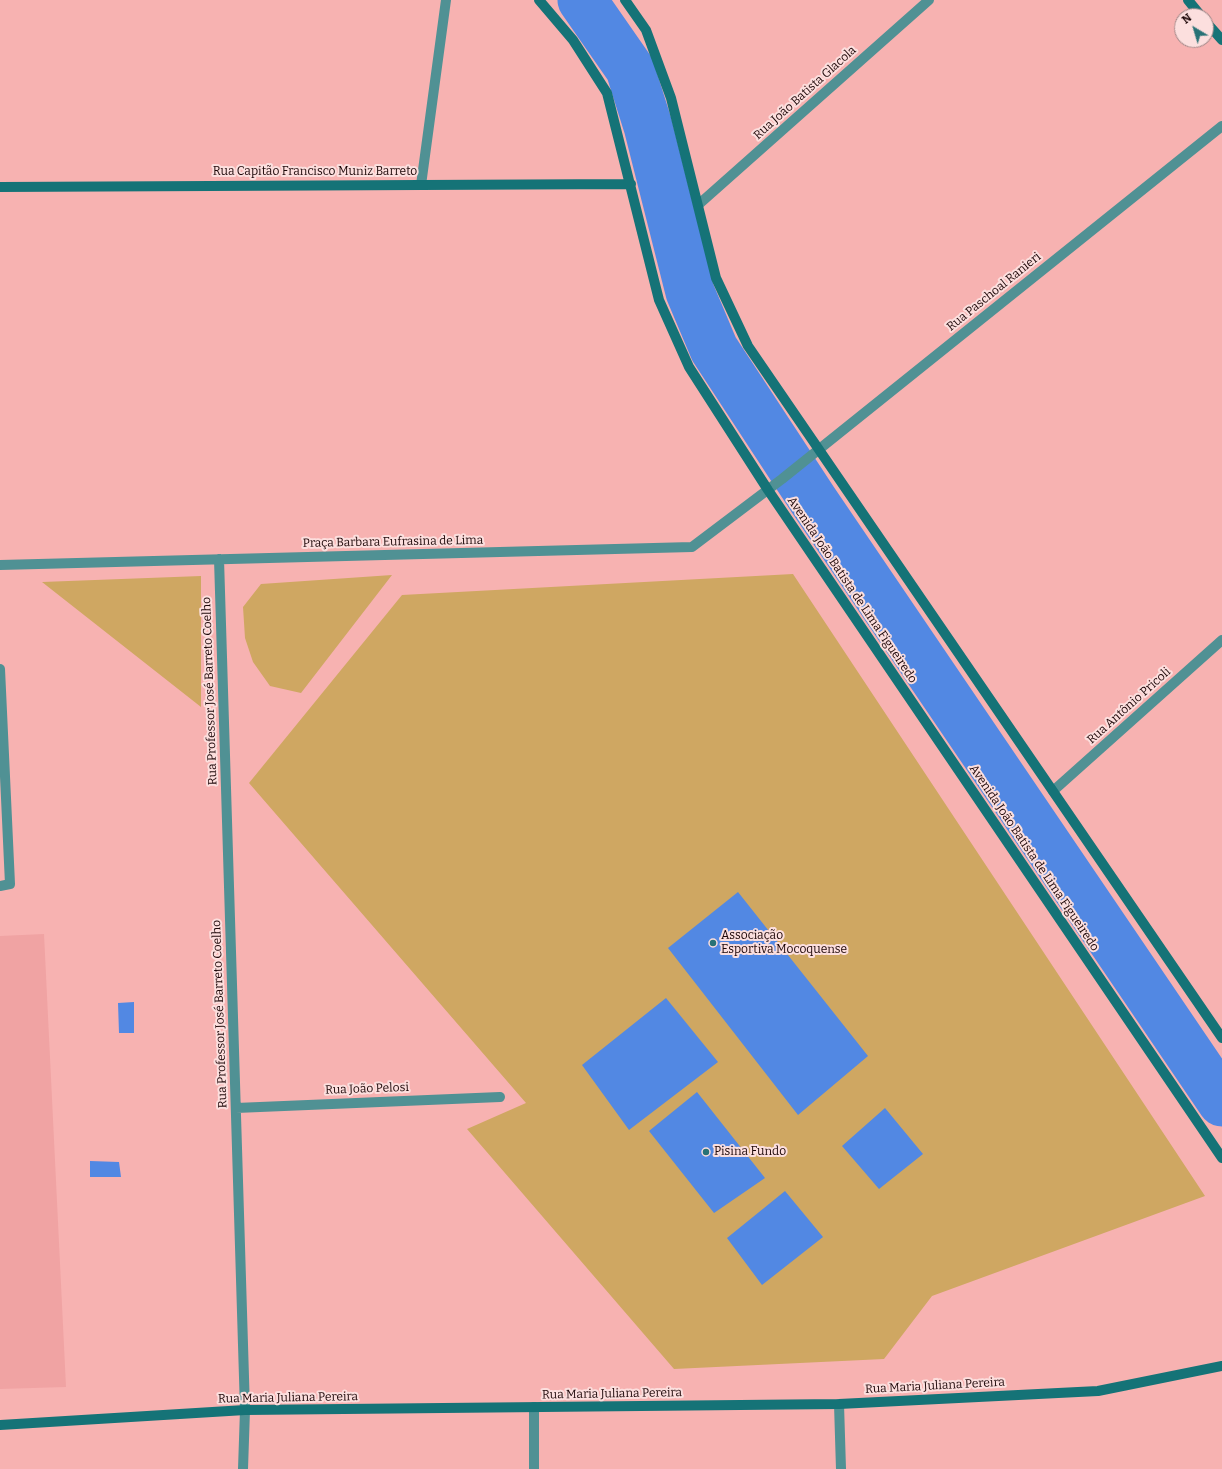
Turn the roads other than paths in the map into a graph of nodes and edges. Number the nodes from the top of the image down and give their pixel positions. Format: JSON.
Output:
{"nodes":[{"id":1,"x":446,"y":0,"type":"edge"},
{"id":2,"x":539,"y":0,"type":"edge"},
{"id":3,"x":625,"y":0,"type":"edge"},
{"id":4,"x":929,"y":0,"type":"edge"},
{"id":5,"x":1188,"y":0,"type":"edge"},
{"id":6,"x":1194,"y":8,"type":"edge"},
{"id":7,"x":1214,"y":31,"type":"edge"},
{"id":8,"x":1222,"y":40,"type":"edge"},
{"id":9,"x":1222,"y":126,"type":"edge"},
{"id":10,"x":631,"y":184,"type":"junction"},
{"id":11,"x":421,"y":185,"type":"junction"},
{"id":12,"x":0,"y":187,"type":"edge"},
{"id":13,"x":698,"y":205,"type":"junction"},
{"id":14,"x":819,"y":449,"type":"junction"},
{"id":15,"x":782,"y":479,"type":"joint"},
{"id":16,"x":768,"y":490,"type":"junction"},
{"id":17,"x":219,"y":559,"type":"junction"},
{"id":18,"x":0,"y":565,"type":"edge"},
{"id":19,"x":1222,"y":640,"type":"edge"},
{"id":20,"x":0,"y":669,"type":"edge"},
{"id":21,"x":1053,"y":791,"type":"junction"},
{"id":22,"x":5,"y":885,"type":"edge"},
{"id":23,"x":1222,"y":1038,"type":"edge"},
{"id":24,"x":500,"y":1097,"type":"dead end"},
{"id":25,"x":236,"y":1108,"type":"junction"},
{"id":26,"x":1222,"y":1158,"type":"edge"},
{"id":27,"x":1222,"y":1366,"type":"edge"},
{"id":28,"x":839,"y":1404,"type":"junction"},
{"id":29,"x":534,"y":1407,"type":"junction"},
{"id":30,"x":245,"y":1410,"type":"junction"},
{"id":31,"x":0,"y":1425,"type":"edge"},
{"id":32,"x":243,"y":1469,"type":"edge"},
{"id":33,"x":534,"y":1469,"type":"edge"},
{"id":34,"x":840,"y":1469,"type":"edge"}],
"edges":[{"from":1,"to":11,"type":"street"},
{"from":2,"to":10,"type":"main road","name":"Avenida João Batista de Lima Figueiredo"},
{"from":3,"to":13,"type":"main road"},
{"from":4,"to":13,"type":"street","name":"Rua João Batista Glacola"},
{"from":5,"to":6,"type":"main road"},
{"from":7,"to":8,"type":"main road"},
{"from":9,"to":14,"type":"street","name":"Rua Paschoal Ranieri"},
{"from":10,"to":11,"type":"main road","name":"Rua Capitão Francisco Muniz Barreto"},
{"from":10,"to":16,"type":"main road","name":"Avenida João Batista de Lima Figueiredo"},
{"from":11,"to":12,"type":"main road","name":"Rua Capitão Francisco Muniz Barreto"},
{"from":13,"to":14,"type":"main road"},
{"from":14,"to":15,"type":"street","name":"Rua Paschoal Ranieri"},
{"from":14,"to":21,"type":"main road"},
{"from":15,"to":16,"type":"street","name":"Praça Barbara Eufrasina de Lima"},
{"from":16,"to":17,"type":"street","name":"Praça Barbara Eufrasina de Lima"},
{"from":16,"to":26,"type":"main road","name":"Avenida João Batista de Lima Figueiredo"},
{"from":17,"to":18,"type":"street","name":"Praça Barbara Eufrasina de Lima"},
{"from":17,"to":25,"type":"street","name":"Rua Professor José Barreto Coelho"},
{"from":19,"to":21,"type":"street","name":"Rua Antônio Pricoli"},
{"from":20,"to":22,"type":"street"},
{"from":21,"to":23,"type":"main road"},
{"from":24,"to":25,"type":"street","name":"Rua João Pelosi"},
{"from":25,"to":30,"type":"street","name":"Rua Professor José Barreto Coelho"},
{"from":27,"to":28,"type":"main road","name":"Rua Maria Juliana Pereira"},
{"from":28,"to":29,"type":"main road","name":"Rua Maria Juliana Pereira"},
{"from":28,"to":34,"type":"street"},
{"from":29,"to":30,"type":"main road","name":"Rua Maria Juliana Pereira"},
{"from":29,"to":33,"type":"street"},
{"from":30,"to":31,"type":"main road","name":"Rua Maria Juliana Pereira"},
{"from":30,"to":32,"type":"street","name":"Rua Professor José Barreto Coelho"}]}
